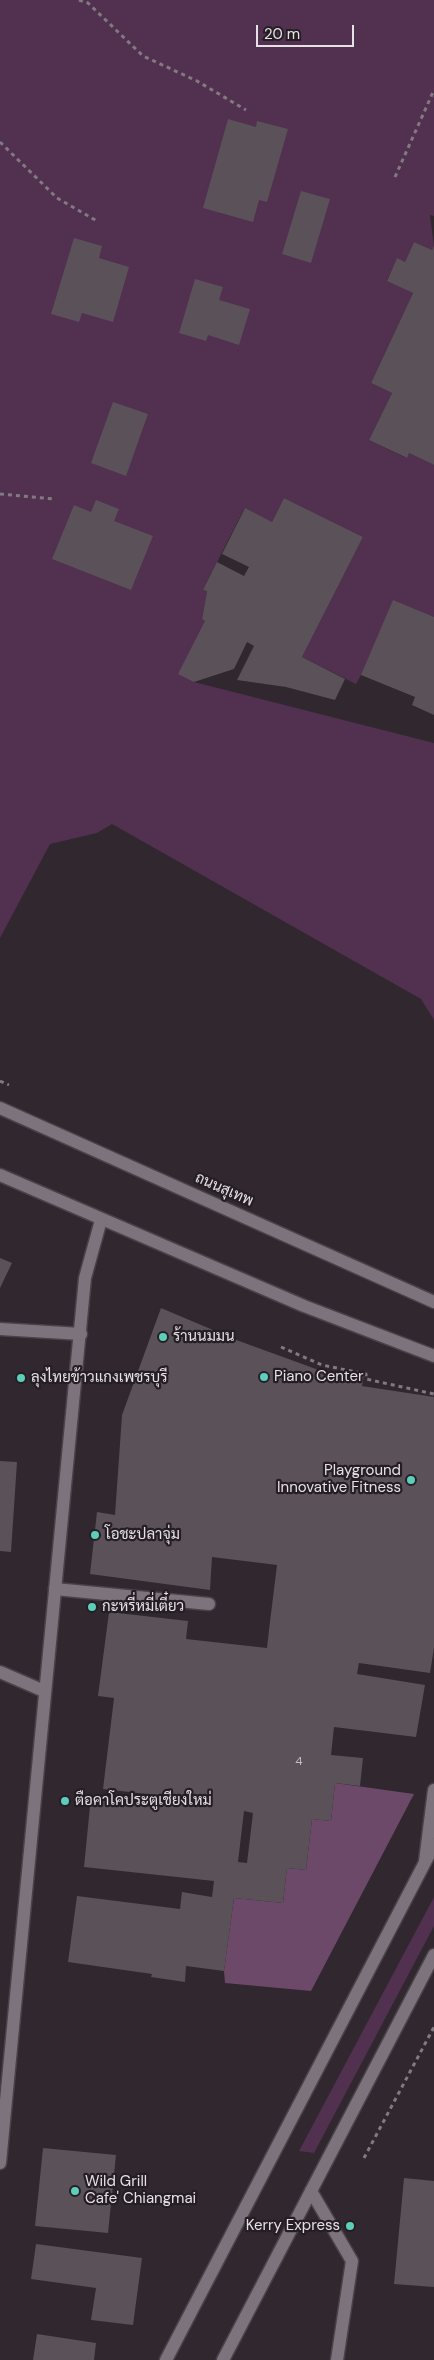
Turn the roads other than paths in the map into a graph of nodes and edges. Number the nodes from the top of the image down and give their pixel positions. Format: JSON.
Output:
{"nodes":[{"id":1,"x":0,"y":1108,"type":"edge"},
{"id":2,"x":0,"y":1175,"type":"edge"},
{"id":3,"x":102,"y":1220,"type":"junction"},
{"id":4,"x":434,"y":1302,"type":"edge"},
{"id":5,"x":0,"y":1329,"type":"edge"},
{"id":6,"x":81,"y":1334,"type":"junction"},
{"id":7,"x":434,"y":1356,"type":"edge"},
{"id":8,"x":55,"y":1589,"type":"junction"},
{"id":9,"x":209,"y":1604,"type":"dead end"},
{"id":10,"x":0,"y":1672,"type":"edge"},
{"id":11,"x":44,"y":1690,"type":"junction"},
{"id":12,"x":434,"y":1790,"type":"edge"},
{"id":13,"x":434,"y":1845,"type":"edge"},
{"id":14,"x":425,"y":1861,"type":"junction"},
{"id":15,"x":434,"y":1955,"type":"edge"},
{"id":16,"x":0,"y":2025,"type":"edge"},
{"id":17,"x":13,"y":2031,"type":"junction"},
{"id":18,"x":0,"y":2163,"type":"edge"},
{"id":19,"x":311,"y":2191,"type":"junction"},
{"id":20,"x":166,"y":2360,"type":"edge"},
{"id":21,"x":223,"y":2360,"type":"edge"},
{"id":22,"x":337,"y":2360,"type":"edge"}],
"edges":[{"from":1,"to":4,"type":"street","name":"ถนนสุเทพ"},
{"from":2,"to":3,"type":"street"},
{"from":3,"to":6,"type":"street"},
{"from":3,"to":7,"type":"street"},
{"from":5,"to":6,"type":"street"},
{"from":6,"to":8,"type":"street"},
{"from":8,"to":9,"type":"street"},
{"from":8,"to":11,"type":"street"},
{"from":10,"to":11,"type":"street"},
{"from":11,"to":17,"type":"street"},
{"from":12,"to":14,"type":"street"},
{"from":13,"to":14,"type":"street"},
{"from":14,"to":20,"type":"street"},
{"from":15,"to":19,"type":"street"},
{"from":16,"to":17,"type":"street"},
{"from":17,"to":18,"type":"street"},
{"from":19,"to":21,"type":"street"},
{"from":19,"to":22,"type":"street"}]}
